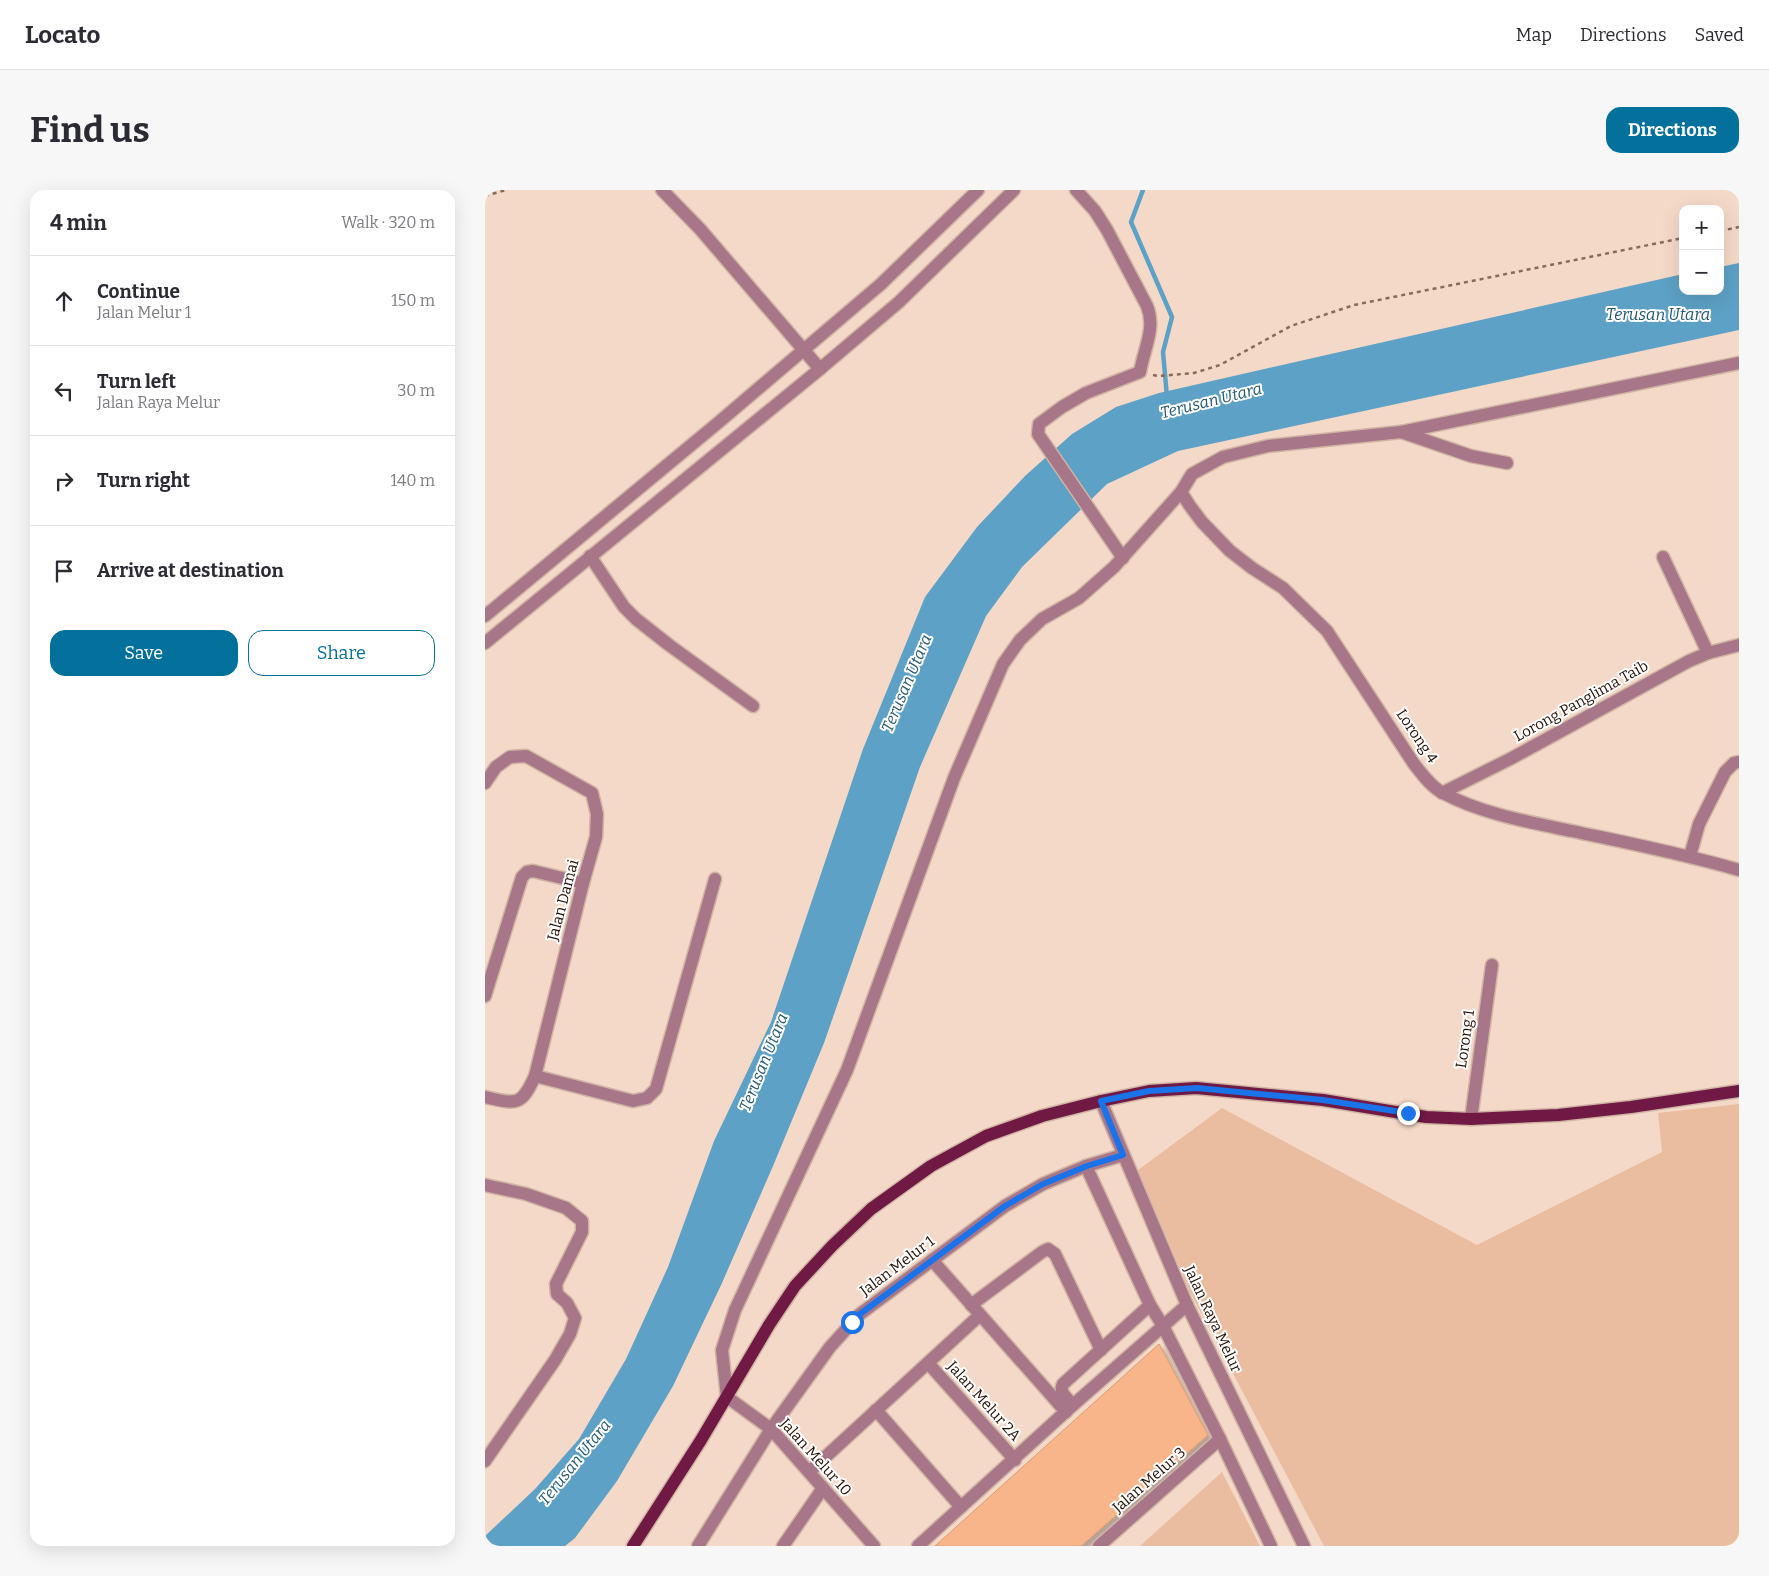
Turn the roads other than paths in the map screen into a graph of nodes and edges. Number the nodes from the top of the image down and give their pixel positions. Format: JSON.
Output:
{"nodes":[{"id":1,"x":662,"y":190,"type":"edge"},
{"id":2,"x":978,"y":190,"type":"edge"},
{"id":3,"x":1014,"y":190,"type":"edge"},
{"id":4,"x":1076,"y":190,"type":"edge"},
{"id":5,"x":804,"y":350,"type":"junction"},
{"id":6,"x":1739,"y":363,"type":"edge"},
{"id":7,"x":821,"y":369,"type":"junction"},
{"id":8,"x":1401,"y":432,"type":"junction"},
{"id":9,"x":1507,"y":463,"type":"dead end"},
{"id":10,"x":1181,"y":492,"type":"junction"},
{"id":11,"x":1121,"y":554,"type":"junction"},
{"id":12,"x":590,"y":556,"type":"junction"},
{"id":13,"x":1663,"y":557,"type":"dead end"},
{"id":14,"x":485,"y":616,"type":"edge"},
{"id":15,"x":485,"y":643,"type":"edge"},
{"id":16,"x":1739,"y":645,"type":"edge"},
{"id":17,"x":1708,"y":653,"type":"junction"},
{"id":18,"x":753,"y":706,"type":"dead end"},
{"id":19,"x":1739,"y":762,"type":"edge"},
{"id":20,"x":485,"y":783,"type":"edge"},
{"id":21,"x":1442,"y":792,"type":"junction"},
{"id":22,"x":1690,"y":856,"type":"junction"},
{"id":23,"x":1739,"y":870,"type":"edge"},
{"id":24,"x":715,"y":879,"type":"dead end"},
{"id":25,"x":583,"y":883,"type":"junction"},
{"id":26,"x":1492,"y":964,"type":"dead end"},
{"id":27,"x":485,"y":996,"type":"edge"},
{"id":28,"x":535,"y":1076,"type":"junction"},
{"id":29,"x":1739,"y":1091,"type":"edge"},
{"id":30,"x":485,"y":1097,"type":"edge"},
{"id":31,"x":1101,"y":1101,"type":"junction"},
{"id":32,"x":1471,"y":1119,"type":"junction"},
{"id":33,"x":1123,"y":1155,"type":"junction"},
{"id":34,"x":1087,"y":1166,"type":"junction"},
{"id":35,"x":485,"y":1185,"type":"edge"},
{"id":36,"x":932,"y":1260,"type":"junction"},
{"id":37,"x":1151,"y":1305,"type":"junction"},
{"id":38,"x":1187,"y":1305,"type":"junction"},
{"id":39,"x":976,"y":1310,"type":"junction"},
{"id":40,"x":1163,"y":1326,"type":"junction"},
{"id":41,"x":1101,"y":1350,"type":"junction"},
{"id":42,"x":928,"y":1363,"type":"junction"},
{"id":43,"x":727,"y":1397,"type":"junction"},
{"id":44,"x":1070,"y":1409,"type":"junction"},
{"id":45,"x":876,"y":1410,"type":"junction"},
{"id":46,"x":771,"y":1429,"type":"junction"},
{"id":47,"x":1220,"y":1439,"type":"junction"},
{"id":48,"x":485,"y":1460,"type":"edge"},
{"id":49,"x":1015,"y":1460,"type":"junction"},
{"id":50,"x":809,"y":1472,"type":"junction"},
{"id":51,"x":823,"y":1488,"type":"junction"},
{"id":52,"x":961,"y":1507,"type":"junction"},
{"id":53,"x":633,"y":1546,"type":"edge"},
{"id":54,"x":698,"y":1546,"type":"edge"},
{"id":55,"x":783,"y":1546,"type":"edge"},
{"id":56,"x":874,"y":1546,"type":"edge"},
{"id":57,"x":918,"y":1546,"type":"edge"},
{"id":58,"x":1099,"y":1546,"type":"edge"},
{"id":59,"x":1271,"y":1546,"type":"edge"},
{"id":60,"x":1304,"y":1546,"type":"edge"}],
"edges":[{"from":1,"to":5,"type":"street"},
{"from":2,"to":5,"type":"street"},
{"from":3,"to":7,"type":"street"},
{"from":4,"to":11,"type":"street"},
{"from":5,"to":7,"type":"street"},
{"from":5,"to":14,"type":"street"},
{"from":6,"to":8,"type":"street"},
{"from":7,"to":12,"type":"street"},
{"from":8,"to":9,"type":"street"},
{"from":8,"to":10,"type":"street"},
{"from":10,"to":11,"type":"street"},
{"from":10,"to":21,"type":"street","name":"Lorong 4"},
{"from":11,"to":43,"type":"street"},
{"from":12,"to":15,"type":"street"},
{"from":12,"to":18,"type":"street"},
{"from":13,"to":17,"type":"street"},
{"from":16,"to":17,"type":"street","name":"Lorong Panglima Taib"},
{"from":17,"to":21,"type":"street","name":"Lorong Panglima Taib"},
{"from":19,"to":22,"type":"street"},
{"from":20,"to":25,"type":"street","name":"Jalan Damai"},
{"from":21,"to":22,"type":"street","name":"Lorong 4"},
{"from":22,"to":23,"type":"street","name":"Lorong 4"},
{"from":24,"to":28,"type":"street"},
{"from":25,"to":27,"type":"street"},
{"from":25,"to":28,"type":"street","name":"Jalan Damai"},
{"from":26,"to":32,"type":"street","name":"Lorong 1"},
{"from":28,"to":30,"type":"street","name":"Jalan Damai"},
{"from":29,"to":32,"type":"main road"},
{"from":31,"to":32,"type":"main road"},
{"from":31,"to":33,"type":"street","name":"Jalan Raya Melur"},
{"from":31,"to":43,"type":"main road"},
{"from":33,"to":34,"type":"street","name":"Jalan Melur 1"},
{"from":33,"to":38,"type":"street","name":"Jalan Raya Melur"},
{"from":34,"to":36,"type":"street","name":"Jalan Melur 1"},
{"from":34,"to":37,"type":"street"},
{"from":35,"to":48,"type":"street"},
{"from":36,"to":39,"type":"street"},
{"from":36,"to":46,"type":"street","name":"Jalan Melur 1"},
{"from":37,"to":40,"type":"street"},
{"from":37,"to":41,"type":"street"},
{"from":38,"to":40,"type":"street"},
{"from":38,"to":60,"type":"street","name":"Jalan Raya Melur"},
{"from":39,"to":41,"type":"street"},
{"from":39,"to":42,"type":"street"},
{"from":39,"to":44,"type":"street"},
{"from":40,"to":44,"type":"street"},
{"from":40,"to":47,"type":"street"},
{"from":41,"to":44,"type":"street"},
{"from":42,"to":45,"type":"street"},
{"from":42,"to":49,"type":"street","name":"Jalan Melur 2A"},
{"from":43,"to":46,"type":"street","name":"Jalan Melur 10"},
{"from":43,"to":53,"type":"main road"},
{"from":44,"to":49,"type":"street"},
{"from":45,"to":50,"type":"street"},
{"from":45,"to":52,"type":"street"},
{"from":46,"to":50,"type":"street","name":"Jalan Melur 10"},
{"from":46,"to":54,"type":"street","name":"Jalan Melur 1"},
{"from":47,"to":58,"type":"street","name":"Jalan Melur 3"},
{"from":47,"to":59,"type":"street"},
{"from":49,"to":52,"type":"street"},
{"from":50,"to":51,"type":"street","name":"Jalan Melur 10"},
{"from":51,"to":55,"type":"street"},
{"from":51,"to":56,"type":"street","name":"Jalan Melur 10"},
{"from":52,"to":57,"type":"street"}]}
